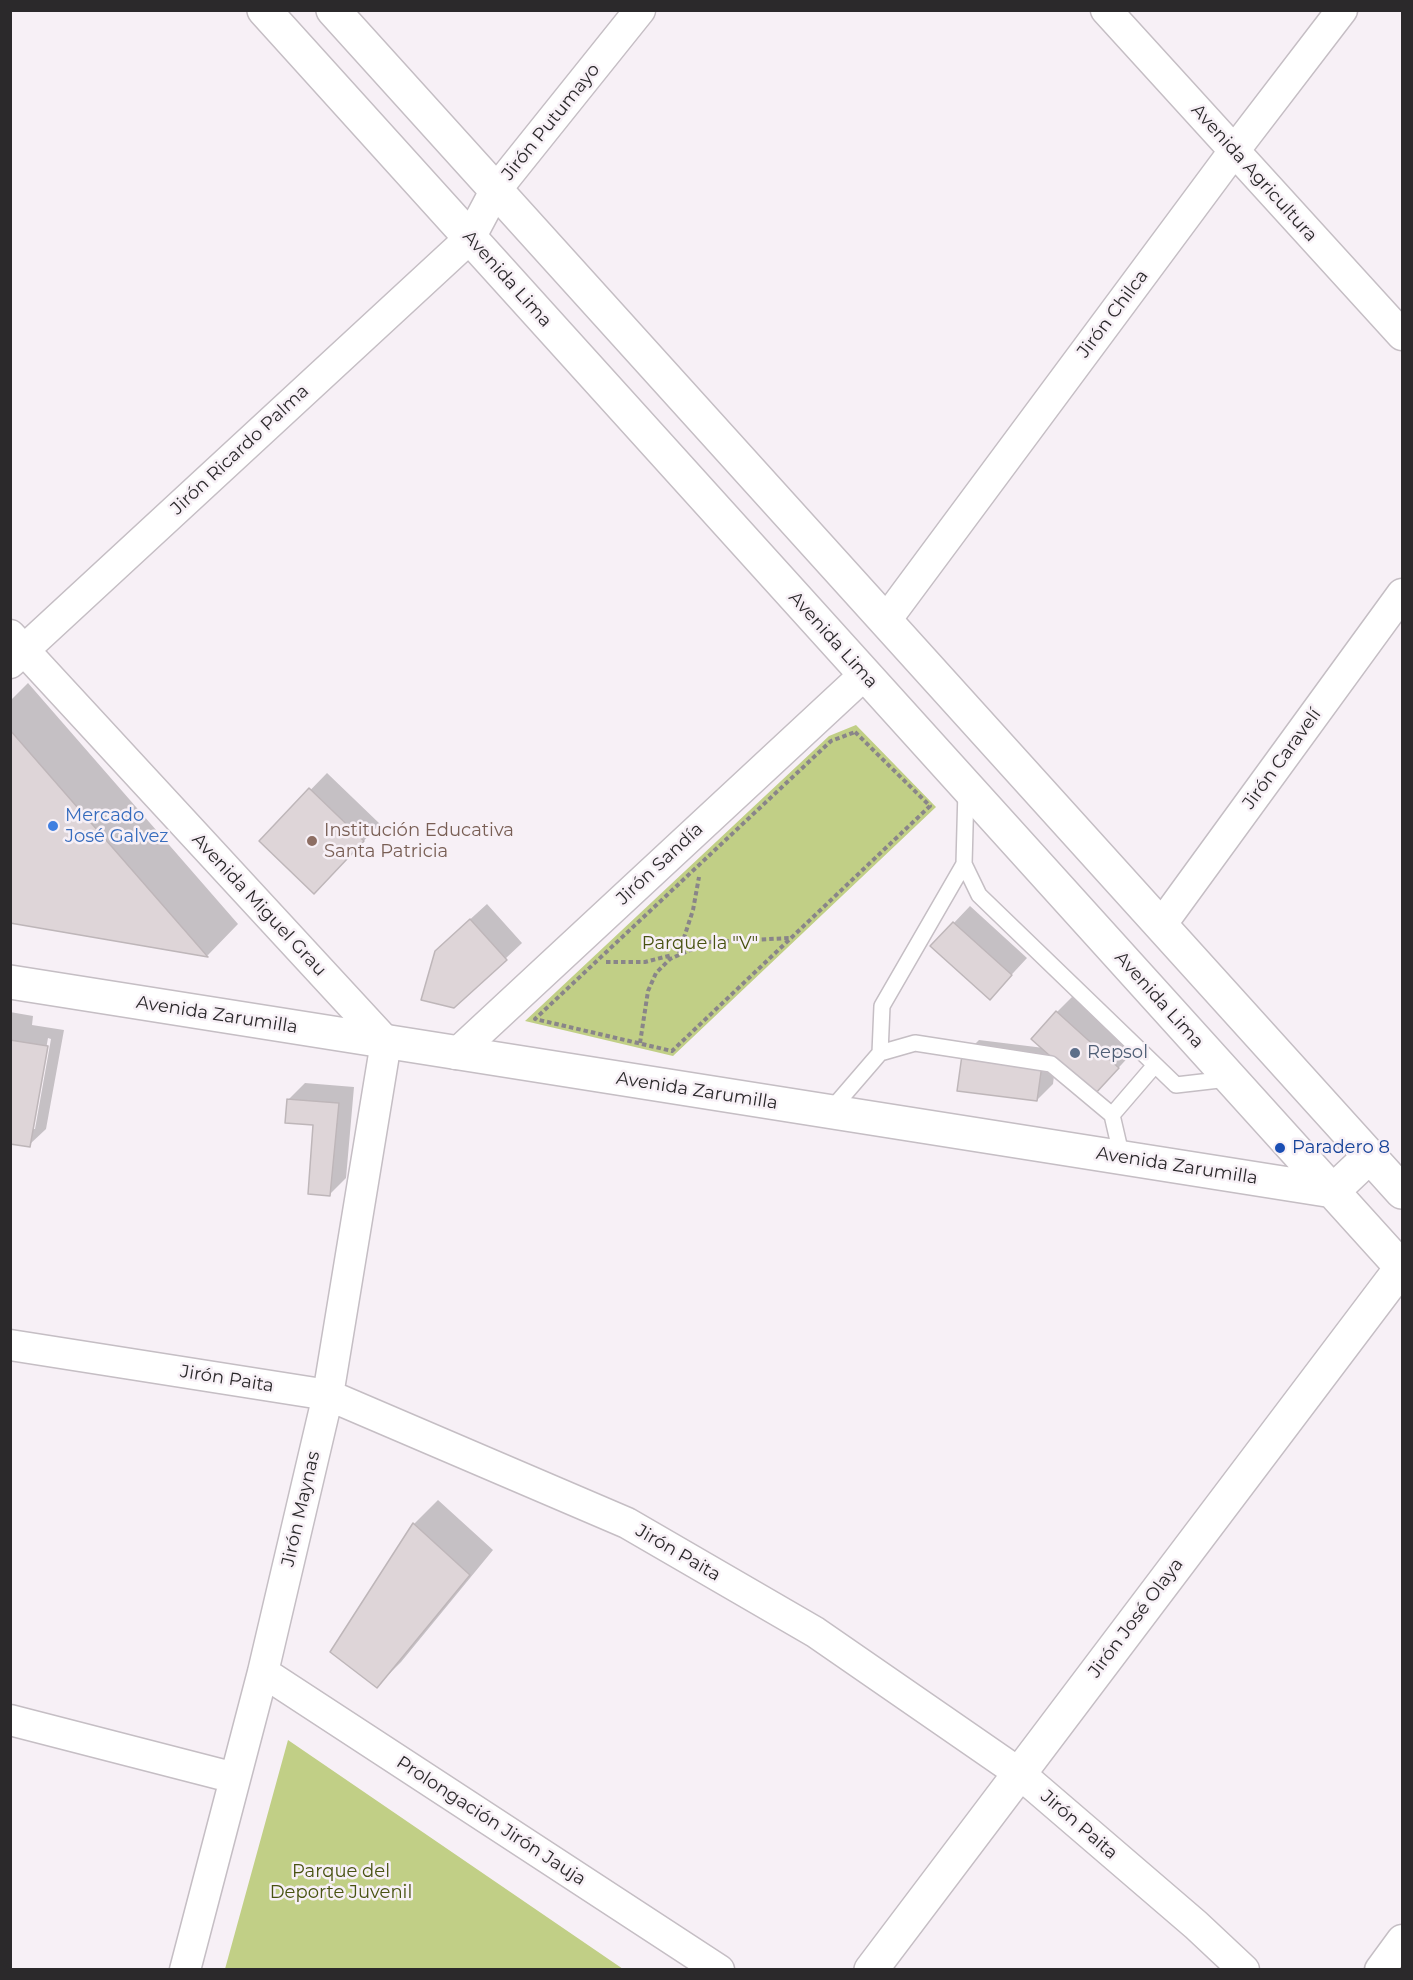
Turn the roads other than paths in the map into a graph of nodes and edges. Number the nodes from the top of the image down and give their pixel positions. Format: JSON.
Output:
{"nodes":[{"id":1,"x":264,"y":10,"type":"edge"},
{"id":2,"x":333,"y":10,"type":"edge"},
{"id":3,"x":639,"y":10,"type":"edge"},
{"id":4,"x":1106,"y":10,"type":"edge"},
{"id":5,"x":1342,"y":10,"type":"edge"},
{"id":6,"x":1234,"y":151,"type":"junction"},
{"id":7,"x":495,"y":190,"type":"junction"},
{"id":8,"x":470,"y":238,"type":"junction"},
{"id":9,"x":1402,"y":335,"type":"edge"},
{"id":10,"x":1402,"y":594,"type":"edge"},
{"id":11,"x":886,"y":620,"type":"junction"},
{"id":12,"x":15,"y":649,"type":"edge"},
{"id":13,"x":864,"y":675,"type":"junction"},
{"id":14,"x":966,"y":787,"type":"junction"},
{"id":15,"x":964,"y":864,"type":"junction"},
{"id":16,"x":1161,"y":925,"type":"junction"},
{"id":17,"x":10,"y":982,"type":"edge"},
{"id":18,"x":386,"y":1042,"type":"junction"},
{"id":19,"x":880,"y":1053,"type":"junction"},
{"id":20,"x":456,"y":1054,"type":"junction"},
{"id":21,"x":1155,"y":1065,"type":"junction"},
{"id":22,"x":1230,"y":1078,"type":"junction"},
{"id":23,"x":830,"y":1112,"type":"junction"},
{"id":24,"x":1112,"y":1115,"type":"junction"},
{"id":25,"x":1370,"y":1156,"type":"junction"},
{"id":26,"x":1122,"y":1158,"type":"junction"},
{"id":27,"x":1333,"y":1191,"type":"junction"},
{"id":28,"x":1402,"y":1192,"type":"edge"},
{"id":29,"x":1402,"y":1268,"type":"edge"},
{"id":30,"x":10,"y":1345,"type":"edge"},
{"id":31,"x":328,"y":1395,"type":"junction"},
{"id":32,"x":262,"y":1672,"type":"junction"},
{"id":33,"x":10,"y":1720,"type":"edge"},
{"id":34,"x":1019,"y":1773,"type":"junction"},
{"id":35,"x":235,"y":1778,"type":"junction"},
{"id":36,"x":1402,"y":1940,"type":"edge"},
{"id":37,"x":185,"y":1970,"type":"edge"},
{"id":38,"x":719,"y":1970,"type":"edge"},
{"id":39,"x":871,"y":1970,"type":"edge"},
{"id":40,"x":1244,"y":1970,"type":"edge"},
{"id":41,"x":1380,"y":1970,"type":"edge"}],
"edges":[{"from":1,"to":8,"type":"main road","name":"Avenida Lima"},
{"from":2,"to":7,"type":"main road"},
{"from":3,"to":7,"type":"street","name":"Jirón Putumayo"},
{"from":4,"to":6,"type":"street","name":"Avenida Agricultura"},
{"from":5,"to":6,"type":"street","name":"Jirón Chilca"},
{"from":6,"to":9,"type":"street","name":"Avenida Agricultura"},
{"from":6,"to":11,"type":"street","name":"Jirón Chilca"},
{"from":7,"to":8,"type":"street","name":"Jirón Putumayo"},
{"from":7,"to":11,"type":"main road"},
{"from":8,"to":12,"type":"street","name":"Jirón Ricardo Palma"},
{"from":8,"to":13,"type":"main road","name":"Avenida Lima"},
{"from":10,"to":16,"type":"street","name":"Jirón Caravelí"},
{"from":11,"to":16,"type":"main road"},
{"from":12,"to":18,"type":"street","name":"Avenida Miguel Grau"},
{"from":13,"to":14,"type":"main road","name":"Avenida Lima"},
{"from":13,"to":20,"type":"street","name":"Jirón Sandía"},
{"from":14,"to":15,"type":"lane"},
{"from":14,"to":22,"type":"main road","name":"Avenida Lima"},
{"from":15,"to":19,"type":"lane"},
{"from":15,"to":21,"type":"lane"},
{"from":16,"to":25,"type":"main road"},
{"from":17,"to":18,"type":"main road","name":"Avenida Zarumilla"},
{"from":18,"to":20,"type":"main road","name":"Avenida Zarumilla"},
{"from":18,"to":31,"type":"street","name":"Jirón Maynas"},
{"from":19,"to":23,"type":"lane"},
{"from":19,"to":24,"type":"lane"},
{"from":20,"to":23,"type":"main road","name":"Avenida Zarumilla"},
{"from":21,"to":22,"type":"lane"},
{"from":21,"to":24,"type":"lane"},
{"from":22,"to":27,"type":"main road","name":"Avenida Lima"},
{"from":23,"to":26,"type":"main road","name":"Avenida Zarumilla"},
{"from":24,"to":26,"type":"lane"},
{"from":25,"to":27,"type":"main road"},
{"from":25,"to":28,"type":"main road"},
{"from":26,"to":27,"type":"main road","name":"Avenida Zarumilla"},
{"from":27,"to":29,"type":"main road","name":"Avenida Lima"},
{"from":29,"to":34,"type":"main road","name":"Jirón José Olaya"},
{"from":30,"to":31,"type":"street","name":"Jirón Paita"},
{"from":31,"to":32,"type":"street","name":"Jirón Maynas"},
{"from":31,"to":34,"type":"street","name":"Jirón Paita"},
{"from":32,"to":35,"type":"street","name":"Jirón Maynas"},
{"from":32,"to":38,"type":"street","name":"Prolongación Jirón Jauja"},
{"from":33,"to":35,"type":"street"},
{"from":34,"to":39,"type":"main road","name":"Jirón José Olaya"},
{"from":34,"to":40,"type":"street","name":"Jirón Paita"},
{"from":35,"to":37,"type":"street","name":"Jirón Maynas"},
{"from":36,"to":41,"type":"street"}]}
